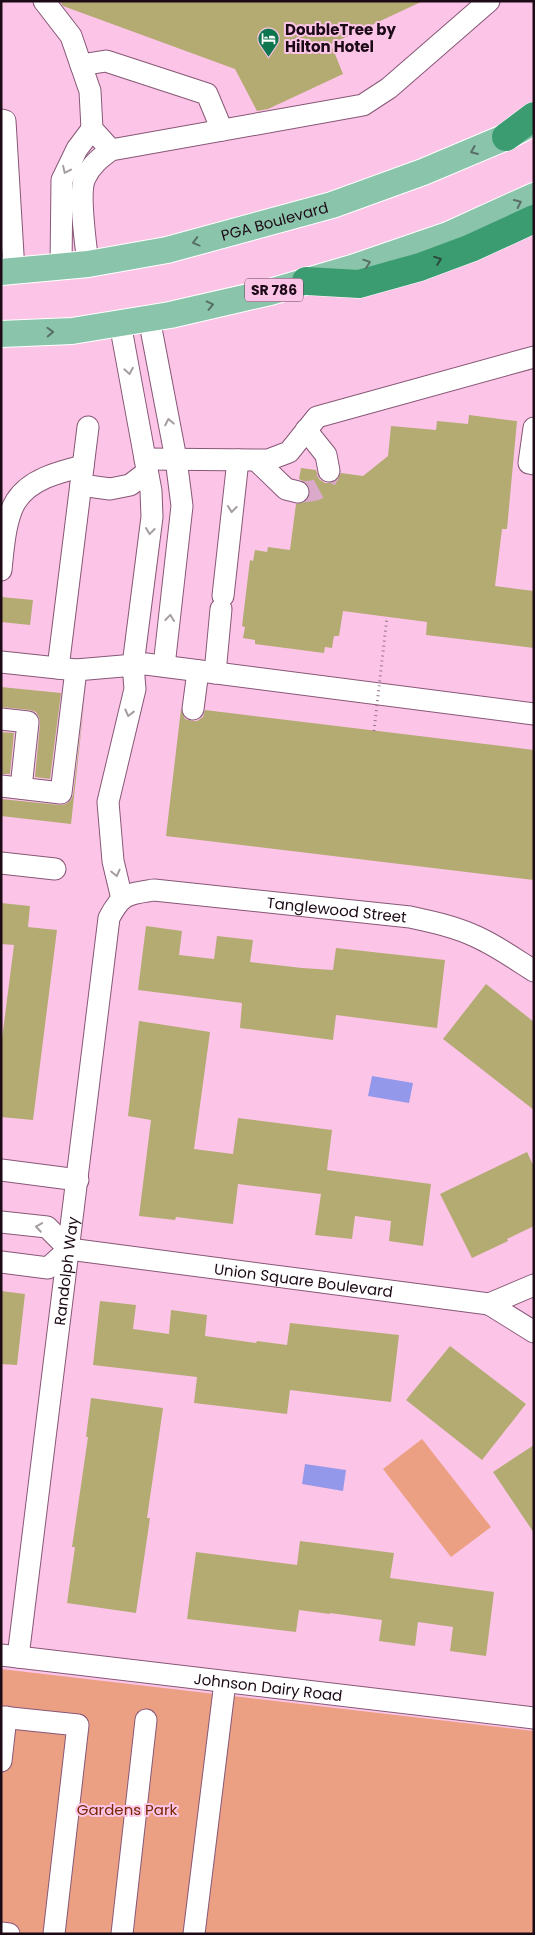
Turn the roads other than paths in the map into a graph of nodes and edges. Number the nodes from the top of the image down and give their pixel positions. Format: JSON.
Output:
{"nodes":[{"id":1,"x":44,"y":1,"type":"edge"},
{"id":2,"x":488,"y":1,"type":"edge"},
{"id":3,"x":81,"y":65,"type":"junction"},
{"id":4,"x":534,"y":116,"type":"edge"},
{"id":5,"x":1,"y":120,"type":"edge"},
{"id":6,"x":534,"y":122,"type":"edge"},
{"id":7,"x":92,"y":129,"type":"junction"},
{"id":8,"x":222,"y":130,"type":"junction"},
{"id":9,"x":506,"y":138,"type":"junction"},
{"id":10,"x":111,"y":150,"type":"junction"},
{"id":11,"x":534,"y":196,"type":"edge"},
{"id":12,"x":534,"y":219,"type":"edge"},
{"id":13,"x":88,"y":264,"type":"junction"},
{"id":14,"x":61,"y":267,"type":"junction"},
{"id":15,"x":8,"y":271,"type":"edge"},
{"id":16,"x":306,"y":281,"type":"junction"},
{"id":17,"x":149,"y":318,"type":"junction"},
{"id":18,"x":120,"y":323,"type":"junction"},
{"id":19,"x":1,"y":334,"type":"edge"},
{"id":20,"x":534,"y":357,"type":"edge"},
{"id":21,"x":88,"y":428,"type":"dead end"},
{"id":22,"x":534,"y":428,"type":"edge"},
{"id":23,"x":306,"y":430,"type":"junction"},
{"id":24,"x":176,"y":458,"type":"junction"},
{"id":25,"x":247,"y":461,"type":"junction"},
{"id":26,"x":534,"y":464,"type":"edge"},
{"id":27,"x":146,"y":466,"type":"junction"},
{"id":28,"x":330,"y":471,"type":"dead end"},
{"id":29,"x":82,"y":476,"type":"junction"},
{"id":30,"x":298,"y":492,"type":"tunnel mouth"},
{"id":31,"x":1,"y":570,"type":"edge"},
{"id":32,"x":1,"y":662,"type":"edge"},
{"id":33,"x":132,"y":665,"type":"junction"},
{"id":34,"x":164,"y":666,"type":"junction"},
{"id":35,"x":67,"y":669,"type":"junction"},
{"id":36,"x":207,"y":672,"type":"junction"},
{"id":37,"x":193,"y":709,"type":"dead end"},
{"id":38,"x":534,"y":714,"type":"edge"},
{"id":39,"x":1,"y":718,"type":"edge"},
{"id":40,"x":11,"y":787,"type":"edge"},
{"id":41,"x":1,"y":863,"type":"edge"},
{"id":42,"x":55,"y":869,"type":"dead end"},
{"id":43,"x":126,"y":896,"type":"junction"},
{"id":44,"x":534,"y":972,"type":"edge"},
{"id":45,"x":1,"y":1170,"type":"edge"},
{"id":46,"x":78,"y":1180,"type":"junction"},
{"id":47,"x":1,"y":1222,"type":"edge"},
{"id":48,"x":69,"y":1250,"type":"junction"},
{"id":49,"x":1,"y":1262,"type":"edge"},
{"id":50,"x":534,"y":1285,"type":"edge"},
{"id":51,"x":489,"y":1304,"type":"junction"},
{"id":52,"x":534,"y":1332,"type":"edge"},
{"id":53,"x":10,"y":1656,"type":"edge"},
{"id":54,"x":225,"y":1682,"type":"junction"},
{"id":55,"x":4,"y":1717,"type":"edge"},
{"id":56,"x":534,"y":1718,"type":"edge"},
{"id":57,"x":146,"y":1720,"type":"dead end"},
{"id":58,"x":1,"y":1761,"type":"edge"},
{"id":59,"x":1,"y":1933,"type":"edge"},
{"id":60,"x":9,"y":1934,"type":"edge"},
{"id":61,"x":54,"y":1934,"type":"edge"},
{"id":62,"x":122,"y":1934,"type":"edge"},
{"id":63,"x":194,"y":1934,"type":"edge"}],
"edges":[{"from":1,"to":3,"type":"street"},
{"from":2,"to":8,"type":"street"},
{"from":3,"to":7,"type":"street"},
{"from":3,"to":8,"type":"street"},
{"from":4,"to":9,"type":"highway"},
{"from":5,"to":15,"type":"street"},
{"from":6,"to":9,"type":"main road","name":"PGA Boulevard"},
{"from":7,"to":10,"type":"street"},
{"from":7,"to":14,"type":"street","one_way":true},
{"from":8,"to":10,"type":"street"},
{"from":9,"to":13,"type":"main road","name":"PGA Boulevard","one_way":true},
{"from":10,"to":13,"type":"street"},
{"from":16,"to":11,"type":"main road","number":"SR 786","one_way":true},
{"from":16,"to":12,"type":"highway","one_way":true},
{"from":13,"to":14,"type":"main road","name":"PGA Boulevard"},
{"from":14,"to":15,"type":"main road","name":"PGA Boulevard"},
{"from":17,"to":16,"type":"main road","number":"SR 786","one_way":true},
{"from":17,"to":18,"type":"main road","number":"SR 786"},
{"from":24,"to":17,"type":"street","one_way":true},
{"from":19,"to":18,"type":"main road","number":"SR 786","one_way":true},
{"from":18,"to":27,"type":"street","one_way":true},
{"from":20,"to":23,"type":"street"},
{"from":21,"to":29,"type":"street"},
{"from":22,"to":26,"type":"street"},
{"from":23,"to":25,"type":"street"},
{"from":23,"to":28,"type":"street"},
{"from":24,"to":25,"type":"street"},
{"from":24,"to":27,"type":"street"},
{"from":34,"to":24,"type":"street","one_way":true},
{"from":25,"to":30,"type":"street"},
{"from":25,"to":36,"type":"street","one_way":true},
{"from":27,"to":29,"type":"street"},
{"from":27,"to":33,"type":"street","one_way":true},
{"from":29,"to":31,"type":"street"},
{"from":29,"to":35,"type":"street"},
{"from":32,"to":35,"type":"street"},
{"from":33,"to":34,"type":"street"},
{"from":33,"to":35,"type":"street"},
{"from":33,"to":43,"type":"street","one_way":true},
{"from":34,"to":36,"type":"street"},
{"from":35,"to":40,"type":"street"},
{"from":36,"to":37,"type":"street"},
{"from":36,"to":38,"type":"street"},
{"from":39,"to":40,"type":"street"},
{"from":41,"to":42,"type":"street"},
{"from":43,"to":44,"type":"street","name":"Tanglewood Street"},
{"from":43,"to":46,"type":"street","name":"Randolph Way"},
{"from":45,"to":46,"type":"street"},
{"from":46,"to":48,"type":"street","name":"Randolph Way"},
{"from":48,"to":47,"type":"street","one_way":true},
{"from":48,"to":49,"type":"street"},
{"from":48,"to":51,"type":"street","name":"Union Square Boulevard"},
{"from":48,"to":53,"type":"street","name":"Randolph Way"},
{"from":50,"to":51,"type":"street"},
{"from":51,"to":52,"type":"street"},
{"from":53,"to":54,"type":"street","name":"Johnson Dairy Road"},
{"from":54,"to":56,"type":"street","name":"Johnson Dairy Road"},
{"from":54,"to":63,"type":"street"},
{"from":55,"to":58,"type":"street"},
{"from":55,"to":61,"type":"street"},
{"from":57,"to":62,"type":"street"},
{"from":59,"to":60,"type":"street"}]}
